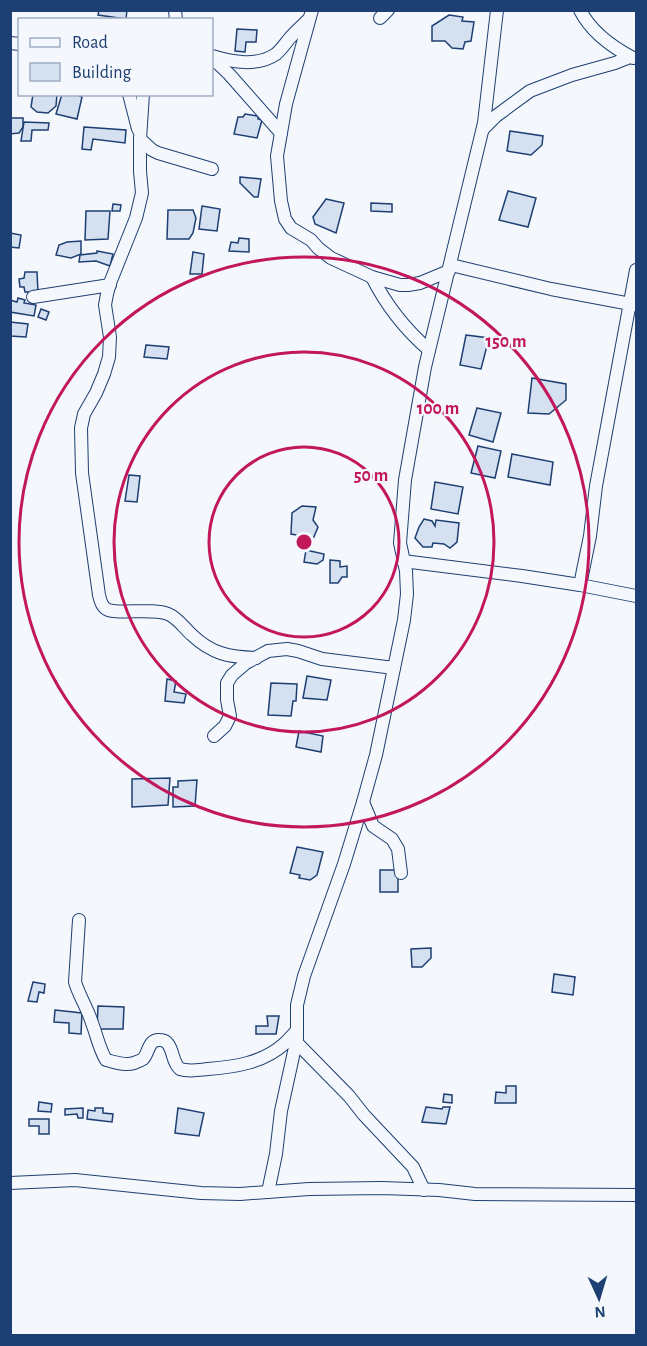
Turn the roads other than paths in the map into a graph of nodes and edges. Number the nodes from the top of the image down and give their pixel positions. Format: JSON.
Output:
{"nodes":[{"id":1,"x":497,"y":10,"type":"edge"},
{"id":2,"x":580,"y":10,"type":"edge"},
{"id":3,"x":311,"y":14,"type":"edge"},
{"id":4,"x":213,"y":57,"type":"edge"},
{"id":5,"x":213,"y":58,"type":"edge"},
{"id":6,"x":633,"y":59,"type":"edge"},
{"id":7,"x":129,"y":96,"type":"edge"},
{"id":8,"x":143,"y":96,"type":"edge"},
{"id":9,"x":483,"y":129,"type":"junction"},
{"id":10,"x":281,"y":133,"type":"junction"},
{"id":11,"x":140,"y":138,"type":"junction"},
{"id":12,"x":212,"y":169,"type":"dead end"},
{"id":13,"x":450,"y":268,"type":"junction"},
{"id":14,"x":636,"y":270,"type":"edge"},
{"id":15,"x":372,"y":277,"type":"junction"},
{"id":16,"x":110,"y":285,"type":"junction"},
{"id":17,"x":33,"y":297,"type":"dead end"},
{"id":18,"x":633,"y":305,"type":"edge"},
{"id":19,"x":429,"y":350,"type":"junction"},
{"id":20,"x":403,"y":561,"type":"junction"},
{"id":21,"x":580,"y":585,"type":"junction"},
{"id":22,"x":636,"y":596,"type":"edge"},
{"id":23,"x":255,"y":658,"type":"junction"},
{"id":24,"x":394,"y":668,"type":"junction"},
{"id":25,"x":214,"y":736,"type":"dead end"},
{"id":26,"x":363,"y":802,"type":"junction"},
{"id":27,"x":401,"y":873,"type":"dead end"},
{"id":28,"x":79,"y":920,"type":"dead end"},
{"id":29,"x":296,"y":1036,"type":"junction"},
{"id":30,"x":10,"y":1184,"type":"edge"},
{"id":31,"x":423,"y":1190,"type":"junction"},
{"id":32,"x":268,"y":1192,"type":"junction"},
{"id":33,"x":636,"y":1195,"type":"edge"}],
"edges":[{"from":1,"to":9,"type":"street"},
{"from":2,"to":6,"type":"street"},
{"from":3,"to":4,"type":"street"},
{"from":3,"to":10,"type":"street"},
{"from":5,"to":10,"type":"street"},
{"from":6,"to":9,"type":"street"},
{"from":7,"to":11,"type":"street"},
{"from":8,"to":11,"type":"street"},
{"from":9,"to":13,"type":"street"},
{"from":10,"to":15,"type":"street"},
{"from":11,"to":12,"type":"street"},
{"from":11,"to":16,"type":"street"},
{"from":13,"to":15,"type":"street"},
{"from":13,"to":18,"type":"street"},
{"from":13,"to":19,"type":"street"},
{"from":14,"to":18,"type":"street"},
{"from":15,"to":19,"type":"street"},
{"from":16,"to":17,"type":"street"},
{"from":16,"to":23,"type":"street"},
{"from":18,"to":21,"type":"street"},
{"from":19,"to":20,"type":"street"},
{"from":20,"to":21,"type":"street"},
{"from":20,"to":24,"type":"street"},
{"from":21,"to":22,"type":"street"},
{"from":23,"to":24,"type":"street"},
{"from":23,"to":25,"type":"street"},
{"from":24,"to":26,"type":"street"},
{"from":26,"to":27,"type":"street"},
{"from":26,"to":29,"type":"street"},
{"from":28,"to":29,"type":"street"},
{"from":29,"to":31,"type":"street"},
{"from":29,"to":32,"type":"street"},
{"from":30,"to":32,"type":"street"},
{"from":31,"to":32,"type":"street"},
{"from":31,"to":33,"type":"street"}]}
